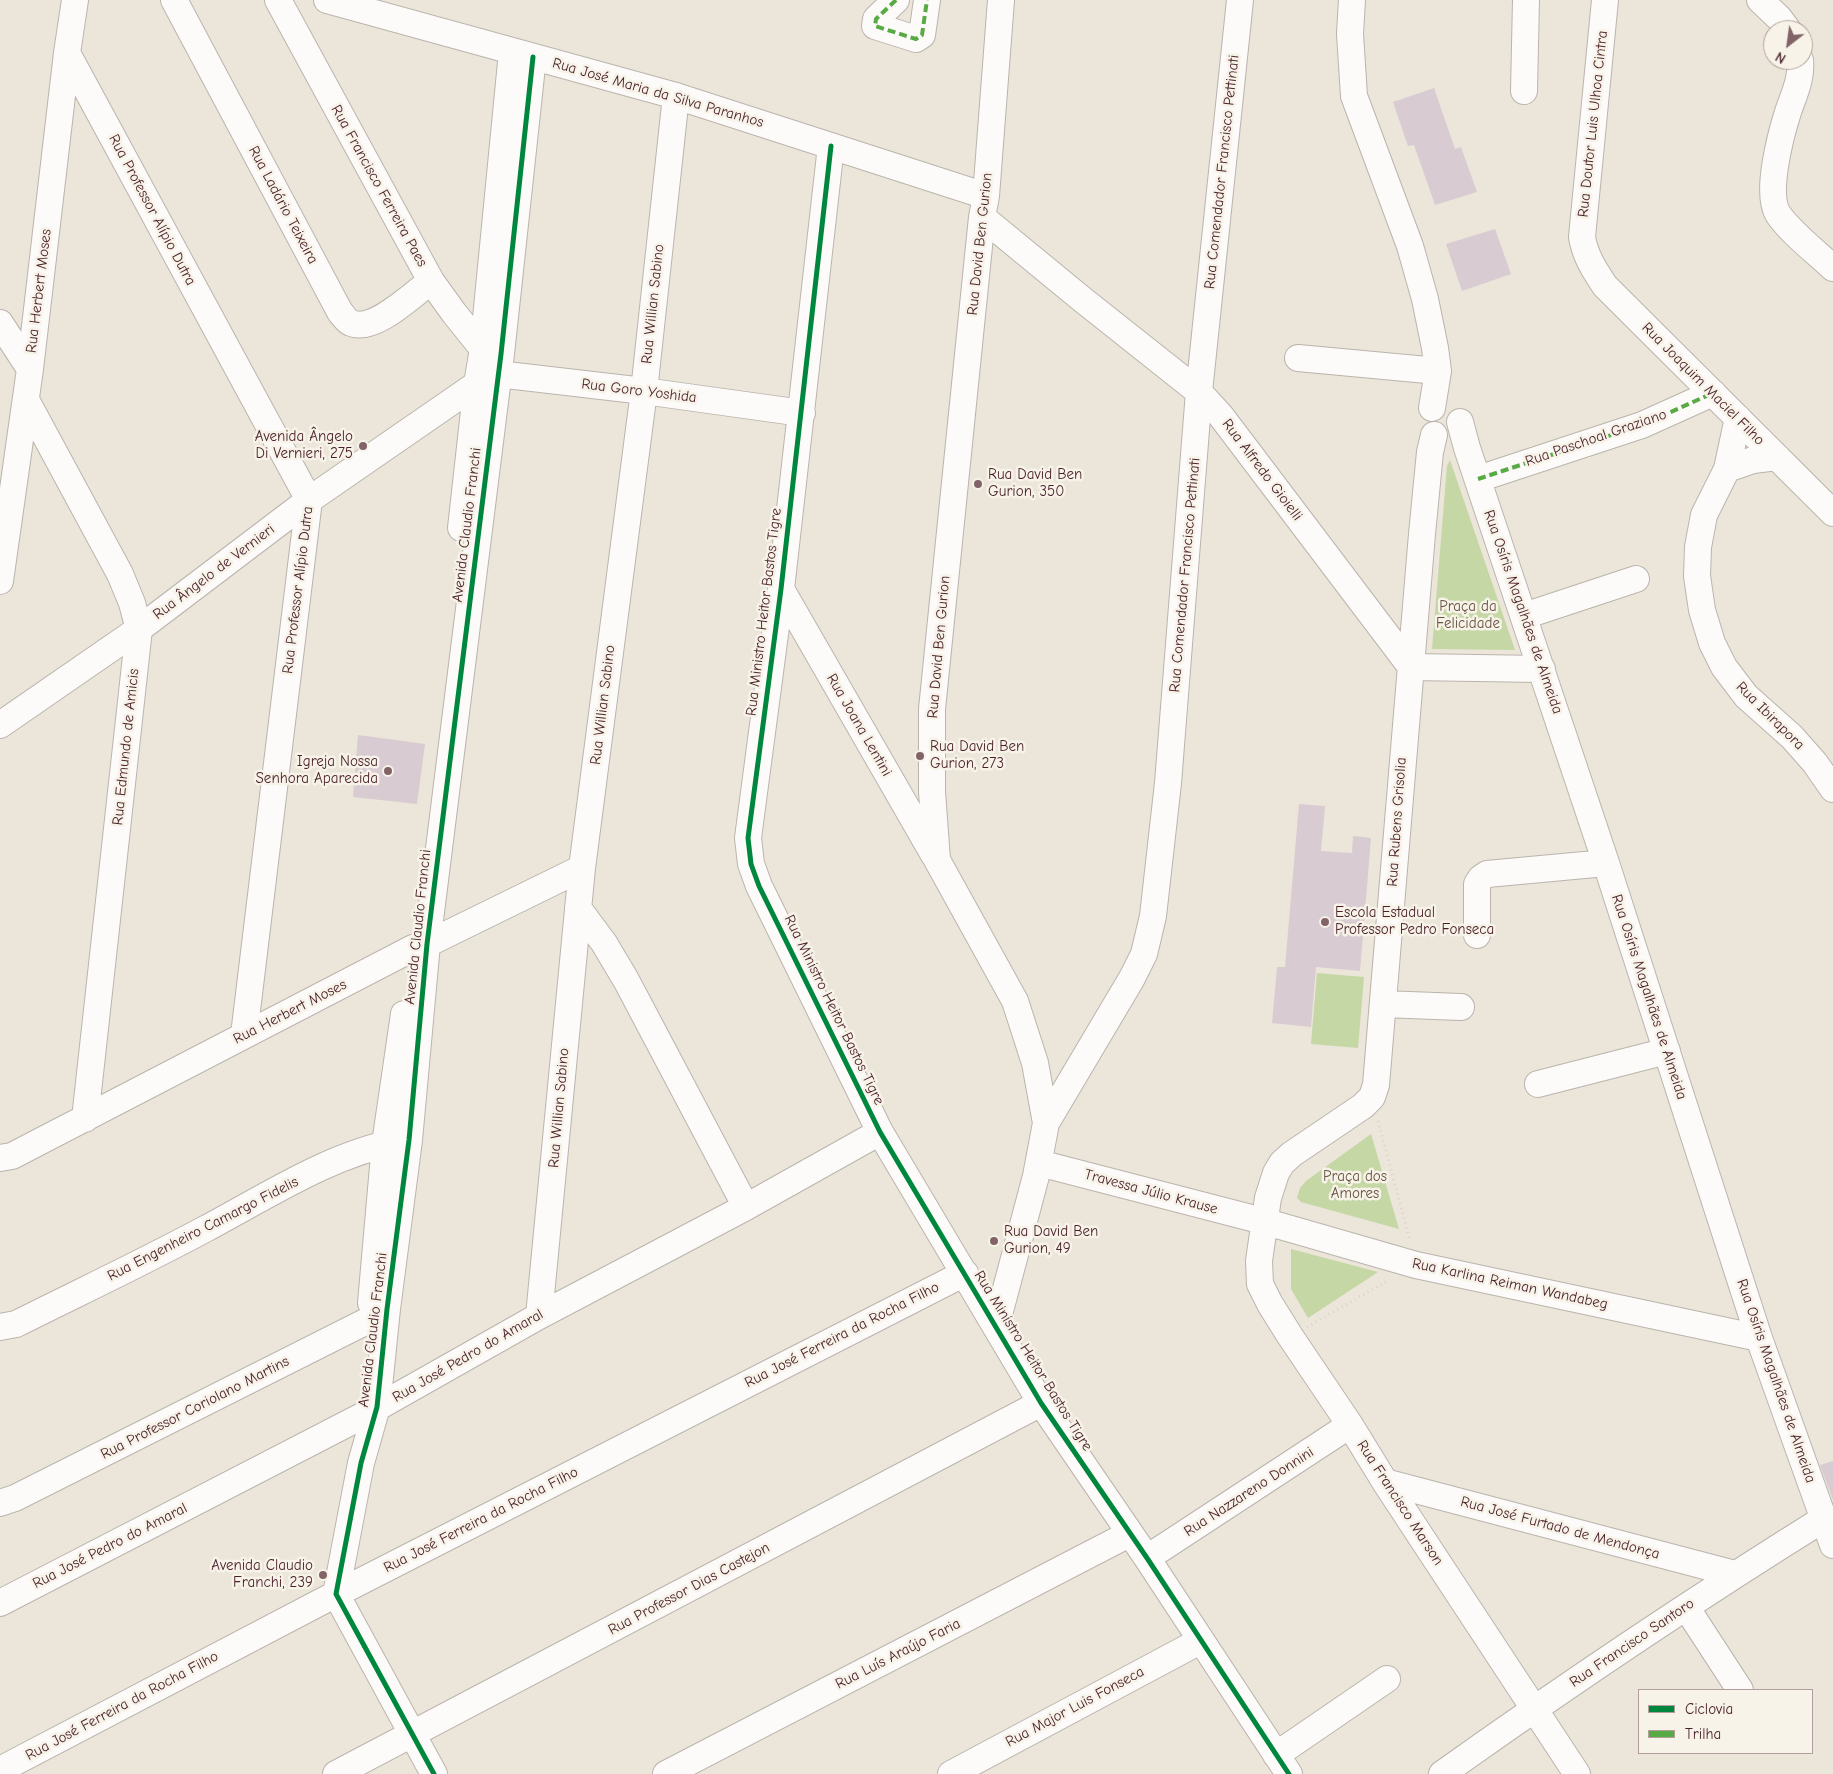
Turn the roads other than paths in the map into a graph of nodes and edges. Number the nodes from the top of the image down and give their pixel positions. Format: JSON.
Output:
{"nodes":[{"id":1,"x":75,"y":0,"type":"edge"},
{"id":2,"x":174,"y":0,"type":"edge"},
{"id":3,"x":278,"y":0,"type":"edge"},
{"id":4,"x":327,"y":0,"type":"edge"},
{"id":5,"x":896,"y":0,"type":"edge"},
{"id":6,"x":927,"y":0,"type":"edge"},
{"id":7,"x":1001,"y":0,"type":"edge"},
{"id":8,"x":1240,"y":0,"type":"edge"},
{"id":9,"x":1352,"y":0,"type":"edge"},
{"id":10,"x":1526,"y":0,"type":"edge"},
{"id":11,"x":1605,"y":0,"type":"edge"},
{"id":12,"x":1760,"y":0,"type":"edge"},
{"id":13,"x":1780,"y":20,"type":"edge"},
{"id":14,"x":67,"y":53,"type":"junction"},
{"id":15,"x":523,"y":54,"type":"junction"},
{"id":16,"x":1801,"y":70,"type":"edge"},
{"id":17,"x":1524,"y":91,"type":"dead end"},
{"id":18,"x":676,"y":96,"type":"junction"},
{"id":19,"x":831,"y":146,"type":"junction"},
{"id":20,"x":984,"y":207,"type":"junction"},
{"id":21,"x":1584,"y":247,"type":"joint"},
{"id":22,"x":1833,"y":268,"type":"edge"},
{"id":23,"x":431,"y":280,"type":"junction"},
{"id":24,"x":0,"y":323,"type":"edge"},
{"id":25,"x":1298,"y":358,"type":"dead end"},
{"id":26,"x":490,"y":365,"type":"junction"},
{"id":27,"x":30,"y":369,"type":"junction"},
{"id":28,"x":1438,"y":371,"type":"junction"},
{"id":29,"x":644,"y":391,"type":"junction"},
{"id":30,"x":1200,"y":392,"type":"junction"},
{"id":31,"x":1713,"y":393,"type":"junction"},
{"id":32,"x":26,"y":400,"type":"junction"},
{"id":33,"x":802,"y":413,"type":"junction"},
{"id":34,"x":1738,"y":418,"type":"junction"},
{"id":35,"x":1450,"y":426,"type":"junction"},
{"id":36,"x":1777,"y":457,"type":"junction"},
{"id":37,"x":1727,"y":469,"type":"junction"},
{"id":38,"x":1478,"y":479,"type":"junction"},
{"id":39,"x":309,"y":500,"type":"junction"},
{"id":40,"x":1833,"y":513,"type":"edge"},
{"id":41,"x":1636,"y":579,"type":"dead end"},
{"id":42,"x":0,"y":581,"type":"edge"},
{"id":43,"x":781,"y":589,"type":"junction"},
{"id":44,"x":1524,"y":616,"type":"junction"},
{"id":45,"x":139,"y":629,"type":"junction"},
{"id":46,"x":1411,"y":667,"type":"junction"},
{"id":47,"x":1542,"y":669,"type":"junction"},
{"id":48,"x":0,"y":725,"type":"edge"},
{"id":49,"x":1833,"y":788,"type":"edge"},
{"id":50,"x":937,"y":860,"type":"junction"},
{"id":51,"x":1606,"y":863,"type":"junction"},
{"id":52,"x":582,"y":868,"type":"junction"},
{"id":53,"x":578,"y":908,"type":"junction"},
{"id":54,"x":1478,"y":935,"type":"dead end"},
{"id":55,"x":420,"y":946,"type":"junction"},
{"id":56,"x":1383,"y":1004,"type":"junction"},
{"id":57,"x":1460,"y":1007,"type":"dead end"},
{"id":58,"x":244,"y":1035,"type":"junction"},
{"id":59,"x":1667,"y":1051,"type":"junction"},
{"id":60,"x":1538,"y":1084,"type":"dead end"},
{"id":61,"x":85,"y":1119,"type":"junction"},
{"id":62,"x":1046,"y":1124,"type":"junction"},
{"id":63,"x":880,"y":1132,"type":"junction"},
{"id":64,"x":397,"y":1142,"type":"junction"},
{"id":65,"x":0,"y":1158,"type":"edge"},
{"id":66,"x":1038,"y":1163,"type":"junction"},
{"id":67,"x":746,"y":1207,"type":"junction"},
{"id":68,"x":1264,"y":1221,"type":"junction"},
{"id":69,"x":964,"y":1273,"type":"junction"},
{"id":70,"x":378,"y":1314,"type":"junction"},
{"id":71,"x":539,"y":1316,"type":"junction"},
{"id":72,"x":996,"y":1326,"type":"junction"},
{"id":73,"x":0,"y":1327,"type":"edge"},
{"id":74,"x":1759,"y":1338,"type":"junction"},
{"id":75,"x":1041,"y":1403,"type":"junction"},
{"id":76,"x":371,"y":1411,"type":"junction"},
{"id":77,"x":1350,"y":1425,"type":"junction"},
{"id":78,"x":1385,"y":1482,"type":"junction"},
{"id":79,"x":0,"y":1503,"type":"edge"},
{"id":80,"x":1825,"y":1518,"type":"junction"},
{"id":81,"x":1130,"y":1534,"type":"junction"},
{"id":82,"x":1833,"y":1545,"type":"edge"},
{"id":83,"x":1147,"y":1558,"type":"junction"},
{"id":84,"x":1735,"y":1574,"type":"junction"},
{"id":85,"x":336,"y":1594,"type":"junction"},
{"id":86,"x":0,"y":1603,"type":"edge"},
{"id":87,"x":1686,"y":1607,"type":"junction"},
{"id":88,"x":1200,"y":1641,"type":"junction"},
{"id":89,"x":1387,"y":1679,"type":"dead end"},
{"id":90,"x":1739,"y":1689,"type":"edge"},
{"id":91,"x":1534,"y":1709,"type":"junction"},
{"id":92,"x":413,"y":1734,"type":"junction"},
{"id":93,"x":1283,"y":1765,"type":"edge"},
{"id":94,"x":0,"y":1770,"type":"edge"},
{"id":95,"x":336,"y":1774,"type":"edge"},
{"id":96,"x":434,"y":1774,"type":"edge"},
{"id":97,"x":666,"y":1774,"type":"edge"},
{"id":98,"x":951,"y":1774,"type":"edge"},
{"id":99,"x":1442,"y":1774,"type":"edge"},
{"id":100,"x":1577,"y":1774,"type":"edge"}],
"edges":[{"from":1,"to":14,"type":"street","name":"Rua Herbert Moses"},
{"from":2,"to":23,"type":"street","name":"Rua Ladário Teixeira"},
{"from":3,"to":23,"type":"street","name":"Rua Francisco Ferreira Paes"},
{"from":4,"to":15,"type":"street","name":"Rua José Maria da Silva Paranhos"},
{"from":5,"to":6,"type":"street"},
{"from":7,"to":20,"type":"street","name":"Rua David Ben Gurion"},
{"from":8,"to":30,"type":"street","name":"Rua Comendador Francisco Pettinati"},
{"from":9,"to":28,"type":"street","name":"Rua Osíris Magalhães de Almeida"},
{"from":10,"to":17,"type":"street"},
{"from":11,"to":21,"type":"street","name":"Rua Doutor Luis Ulhoa Cintra"},
{"from":12,"to":13,"type":"street"},
{"from":14,"to":27,"type":"street","name":"Rua Herbert Moses"},
{"from":14,"to":39,"type":"street","name":"Rua Professor Alípio Dutra"},
{"from":15,"to":18,"type":"street","name":"Rua José Maria da Silva Paranhos"},
{"from":15,"to":26,"type":"street","name":"Avenida Claudio Franchi"},
{"from":16,"to":22,"type":"street"},
{"from":18,"to":19,"type":"street","name":"Rua José Maria da Silva Paranhos"},
{"from":18,"to":29,"type":"street","name":"Rua Willian Sabino"},
{"from":19,"to":20,"type":"street","name":"Rua José Maria da Silva Paranhos"},
{"from":19,"to":33,"type":"street","name":"Rua Ministro Heitor Bastos Tigre"},
{"from":20,"to":30,"type":"street","name":"Rua Alfredo Gioielli"},
{"from":20,"to":50,"type":"street","name":"Rua David Ben Gurion"},
{"from":21,"to":31,"type":"street","name":"Rua Joaquim Maciel Filho"},
{"from":23,"to":26,"type":"street","name":"Rua Francisco Ferreira Paes"},
{"from":24,"to":27,"type":"street"},
{"from":25,"to":28,"type":"street"},
{"from":26,"to":29,"type":"street","name":"Rua Goro Yoshida"},
{"from":26,"to":39,"type":"street","name":"Rua Ângelo de Vernieri"},
{"from":26,"to":55,"type":"street","name":"Avenida Claudio Franchi"},
{"from":27,"to":32,"type":"street","name":"Rua Herbert Moses"},
{"from":28,"to":35,"type":"street","name":"Rua Osíris Magalhães de Almeida"},
{"from":29,"to":33,"type":"street","name":"Rua Goro Yoshida"},
{"from":29,"to":52,"type":"street","name":"Rua Willian Sabino"},
{"from":30,"to":46,"type":"street","name":"Rua Alfredo Gioielli"},
{"from":30,"to":62,"type":"street","name":"Rua Comendador Francisco Pettinati"},
{"from":31,"to":34,"type":"street","name":"Rua Joaquim Maciel Filho"},
{"from":31,"to":38,"type":"street","name":"Rua Paschoal Graziano"},
{"from":32,"to":42,"type":"street","name":"Rua Herbert Moses"},
{"from":32,"to":45,"type":"street","name":"Rua Edmundo de Amicis"},
{"from":33,"to":43,"type":"street","name":"Rua Ministro Heitor Bastos Tigre"},
{"from":34,"to":36,"type":"street","name":"Rua Joaquim Maciel Filho"},
{"from":34,"to":37,"type":"street","name":"Rua Ibirapora"},
{"from":35,"to":38,"type":"street","name":"Rua Osíris Magalhães de Almeida"},
{"from":35,"to":46,"type":"street","name":"Rua Rubens Grisolia"},
{"from":36,"to":37,"type":"street"},
{"from":36,"to":40,"type":"street","name":"Rua Joaquim Maciel Filho"},
{"from":37,"to":49,"type":"street","name":"Rua Ibirapora"},
{"from":38,"to":44,"type":"street","name":"Rua Osíris Magalhães de Almeida"},
{"from":39,"to":45,"type":"street","name":"Rua Ângelo de Vernieri"},
{"from":39,"to":58,"type":"street","name":"Rua Professor Alípio Dutra"},
{"from":41,"to":44,"type":"street"},
{"from":43,"to":50,"type":"street","name":"Rua Joana Lentini"},
{"from":43,"to":63,"type":"street","name":"Rua Ministro Heitor Bastos Tigre"},
{"from":44,"to":47,"type":"street","name":"Rua Osíris Magalhães de Almeida"},
{"from":45,"to":48,"type":"street","name":"Rua Ângelo de Vernieri"},
{"from":45,"to":61,"type":"street","name":"Rua Edmundo de Amicis"},
{"from":46,"to":47,"type":"street"},
{"from":46,"to":56,"type":"street","name":"Rua Rubens Grisolia"},
{"from":47,"to":51,"type":"street","name":"Rua Osíris Magalhães de Almeida"},
{"from":50,"to":62,"type":"street","name":"Rua David Ben Gurion"},
{"from":51,"to":54,"type":"street"},
{"from":51,"to":59,"type":"street","name":"Rua Osíris Magalhães de Almeida"},
{"from":52,"to":53,"type":"street","name":"Rua Willian Sabino"},
{"from":52,"to":55,"type":"street","name":"Rua Herbert Moses"},
{"from":53,"to":67,"type":"street"},
{"from":53,"to":71,"type":"street","name":"Rua Willian Sabino"},
{"from":55,"to":58,"type":"street","name":"Rua Herbert Moses"},
{"from":55,"to":64,"type":"street","name":"Avenida Claudio Franchi"},
{"from":56,"to":57,"type":"street"},
{"from":56,"to":68,"type":"street","name":"Rua Rubens Grisolia"},
{"from":58,"to":61,"type":"street","name":"Rua Herbert Moses"},
{"from":59,"to":60,"type":"street"},
{"from":59,"to":74,"type":"street","name":"Rua Osíris Magalhães de Almeida"},
{"from":61,"to":65,"type":"street","name":"Rua Herbert Moses"},
{"from":62,"to":66,"type":"street","name":"Rua David Ben Gurion"},
{"from":63,"to":67,"type":"street","name":"Rua José Pedro do Amaral"},
{"from":63,"to":69,"type":"street","name":"Rua Ministro Heitor Bastos Tigre"},
{"from":64,"to":70,"type":"street","name":"Avenida Claudio Franchi"},
{"from":64,"to":73,"type":"street","name":"Rua Engenheiro Camargo Fidelis"},
{"from":66,"to":68,"type":"street","name":"Travessa Júlio Krause"},
{"from":66,"to":72,"type":"street","name":"Rua David Ben Gurion"},
{"from":67,"to":71,"type":"street","name":"Rua José Pedro do Amaral"},
{"from":68,"to":74,"type":"street","name":"Rua Karlina Reiman Wandabeg"},
{"from":68,"to":77,"type":"street","name":"Rua Francisco Marson"},
{"from":69,"to":72,"type":"street","name":"Rua Ministro Heitor Bastos Tigre"},
{"from":69,"to":85,"type":"street","name":"Rua José Ferreira da Rocha Filho"},
{"from":70,"to":76,"type":"street","name":"Avenida Claudio Franchi"},
{"from":70,"to":79,"type":"street","name":"Rua Professor Coriolano Martins"},
{"from":71,"to":76,"type":"street","name":"Rua José Pedro do Amaral"},
{"from":72,"to":75,"type":"street","name":"Rua Ministro Heitor Bastos Tigre"},
{"from":74,"to":80,"type":"street","name":"Rua Osíris Magalhães de Almeida"},
{"from":75,"to":81,"type":"street","name":"Rua Ministro Heitor Bastos Tigre"},
{"from":75,"to":92,"type":"street","name":"Rua Professor Dias Castejon"},
{"from":76,"to":85,"type":"street","name":"Avenida Claudio Franchi"},
{"from":76,"to":86,"type":"street","name":"Rua José Pedro do Amaral"},
{"from":77,"to":78,"type":"street","name":"Rua Francisco Marson"},
{"from":77,"to":83,"type":"street","name":"Rua Nazzareno Donnini"},
{"from":78,"to":84,"type":"street","name":"Rua José Furtado de Mendonça"},
{"from":78,"to":91,"type":"street","name":"Rua Francisco Marson"},
{"from":80,"to":82,"type":"street","name":"Rua Osíris Magalhães de Almeida"},
{"from":80,"to":84,"type":"street","name":"Rua Francisco Santoro"},
{"from":81,"to":83,"type":"street","name":"Rua Ministro Heitor Bastos Tigre"},
{"from":81,"to":97,"type":"street","name":"Rua Luís Araújo Faria"},
{"from":83,"to":88,"type":"street","name":"Rua Ministro Heitor Bastos Tigre"},
{"from":84,"to":87,"type":"street","name":"Rua Francisco Santoro"},
{"from":85,"to":92,"type":"street"},
{"from":85,"to":94,"type":"street","name":"Rua José Ferreira da Rocha Filho"},
{"from":87,"to":90,"type":"street"},
{"from":87,"to":91,"type":"street","name":"Rua Francisco Santoro"},
{"from":88,"to":93,"type":"street","name":"Rua Ministro Heitor Bastos Tigre"},
{"from":88,"to":98,"type":"street","name":"Rua Major Luis Fonseca"},
{"from":89,"to":93,"type":"street"},
{"from":91,"to":99,"type":"street","name":"Rua Francisco Santoro"},
{"from":91,"to":100,"type":"street","name":"Rua Francisco Marson"},
{"from":92,"to":95,"type":"street","name":"Rua Professor Dias Castejon"},
{"from":92,"to":96,"type":"street"}]}
